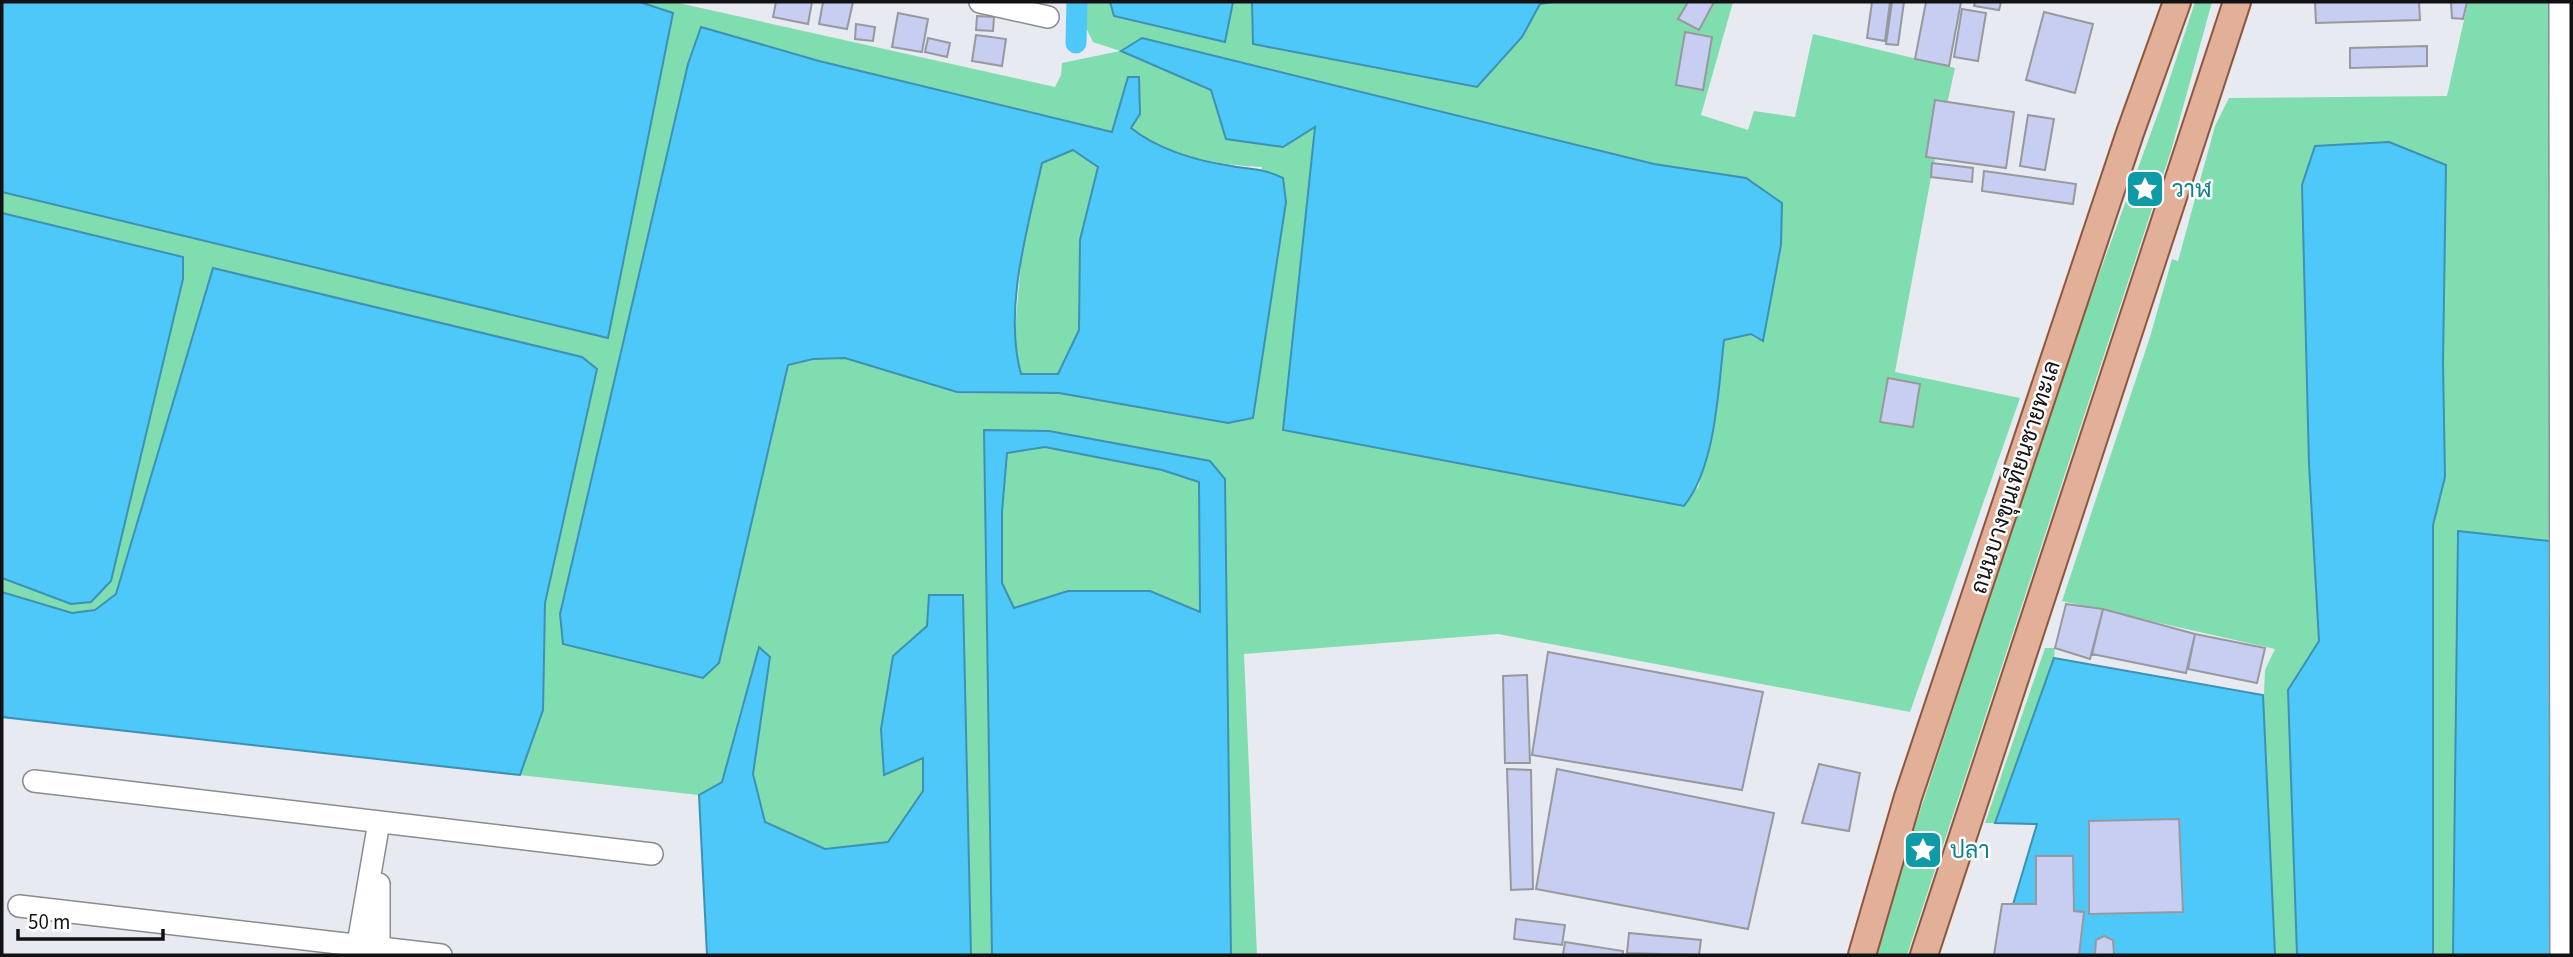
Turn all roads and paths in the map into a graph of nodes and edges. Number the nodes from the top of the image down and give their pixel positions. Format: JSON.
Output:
{"nodes":[{"id":1,"x":980,"y":2,"type":"edge"},
{"id":2,"x":2177,"y":2,"type":"edge"},
{"id":3,"x":2219,"y":2,"type":"edge"},
{"id":4,"x":2237,"y":2,"type":"edge"},
{"id":5,"x":2560,"y":2,"type":"edge"},
{"id":6,"x":1048,"y":17,"type":"dead end"},
{"id":7,"x":2189,"y":147,"type":"junction"},
{"id":8,"x":34,"y":781,"type":"dead end"},
{"id":9,"x":379,"y":822,"type":"junction"},
{"id":10,"x":652,"y":854,"type":"dead end"},
{"id":11,"x":19,"y":906,"type":"dead end"},
{"id":12,"x":369,"y":950,"type":"edge"},
{"id":13,"x":441,"y":955,"type":"edge"},
{"id":14,"x":1861,"y":955,"type":"edge"},
{"id":15,"x":1924,"y":955,"type":"edge"},
{"id":16,"x":2561,"y":955,"type":"edge"}],
"edges":[{"from":1,"to":6,"type":"street"},
{"from":2,"to":14,"type":"main road","name":"ถนนบางขุนเทียนชายทะเล"},
{"from":3,"to":7,"type":"main road"},
{"from":4,"to":7,"type":"main road"},
{"from":5,"to":16,"type":"street"},
{"from":7,"to":15,"type":"main road"},
{"from":8,"to":9,"type":"street"},
{"from":9,"to":10,"type":"street"},
{"from":9,"to":12,"type":"street"},
{"from":11,"to":12,"type":"street"},
{"from":12,"to":13,"type":"street"}]}
